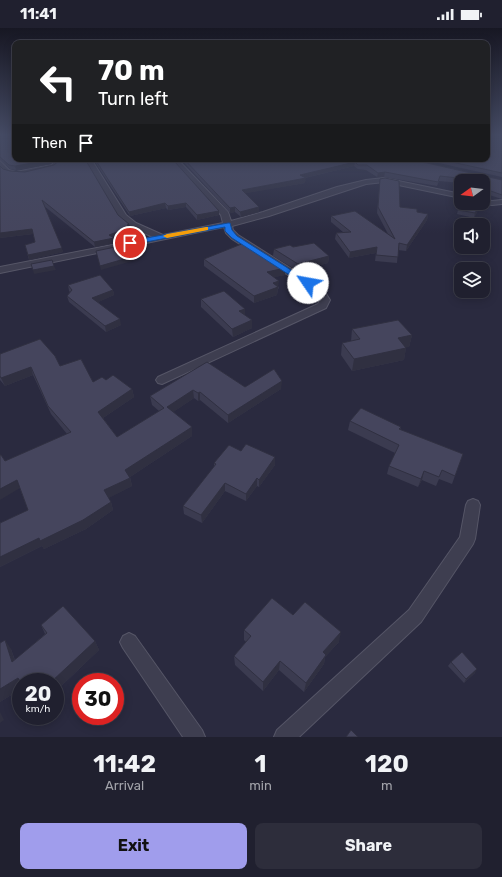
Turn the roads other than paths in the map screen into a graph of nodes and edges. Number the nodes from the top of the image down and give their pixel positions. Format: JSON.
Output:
{"nodes":[{"id":1,"x":3,"y":167,"type":"edge"},
{"id":2,"x":48,"y":167,"type":"edge"},
{"id":3,"x":93,"y":167,"type":"edge"},
{"id":4,"x":181,"y":167,"type":"edge"},
{"id":5,"x":454,"y":195,"type":"edge"},
{"id":6,"x":502,"y":202,"type":"edge"},
{"id":7,"x":490,"y":203,"type":"edge"},
{"id":8,"x":228,"y":224,"type":"junction"},
{"id":9,"x":161,"y":237,"type":"junction"},
{"id":10,"x":0,"y":270,"type":"edge"},
{"id":11,"x":162,"y":380,"type":"dead end"},
{"id":12,"x":473,"y":505,"type":"dead end"},
{"id":13,"x":129,"y":642,"type":"dead end"},
{"id":14,"x":195,"y":737,"type":"edge"},
{"id":15,"x":284,"y":737,"type":"edge"}],
"edges":[{"from":1,"to":2,"type":"street"},
{"from":3,"to":9,"type":"street"},
{"from":4,"to":8,"type":"street"},
{"from":5,"to":8,"type":"street"},
{"from":6,"to":7,"type":"street"},
{"from":8,"to":9,"type":"street"},
{"from":8,"to":11,"type":"street"},
{"from":9,"to":10,"type":"street"},
{"from":12,"to":15,"type":"street"},
{"from":13,"to":14,"type":"street"}]}
